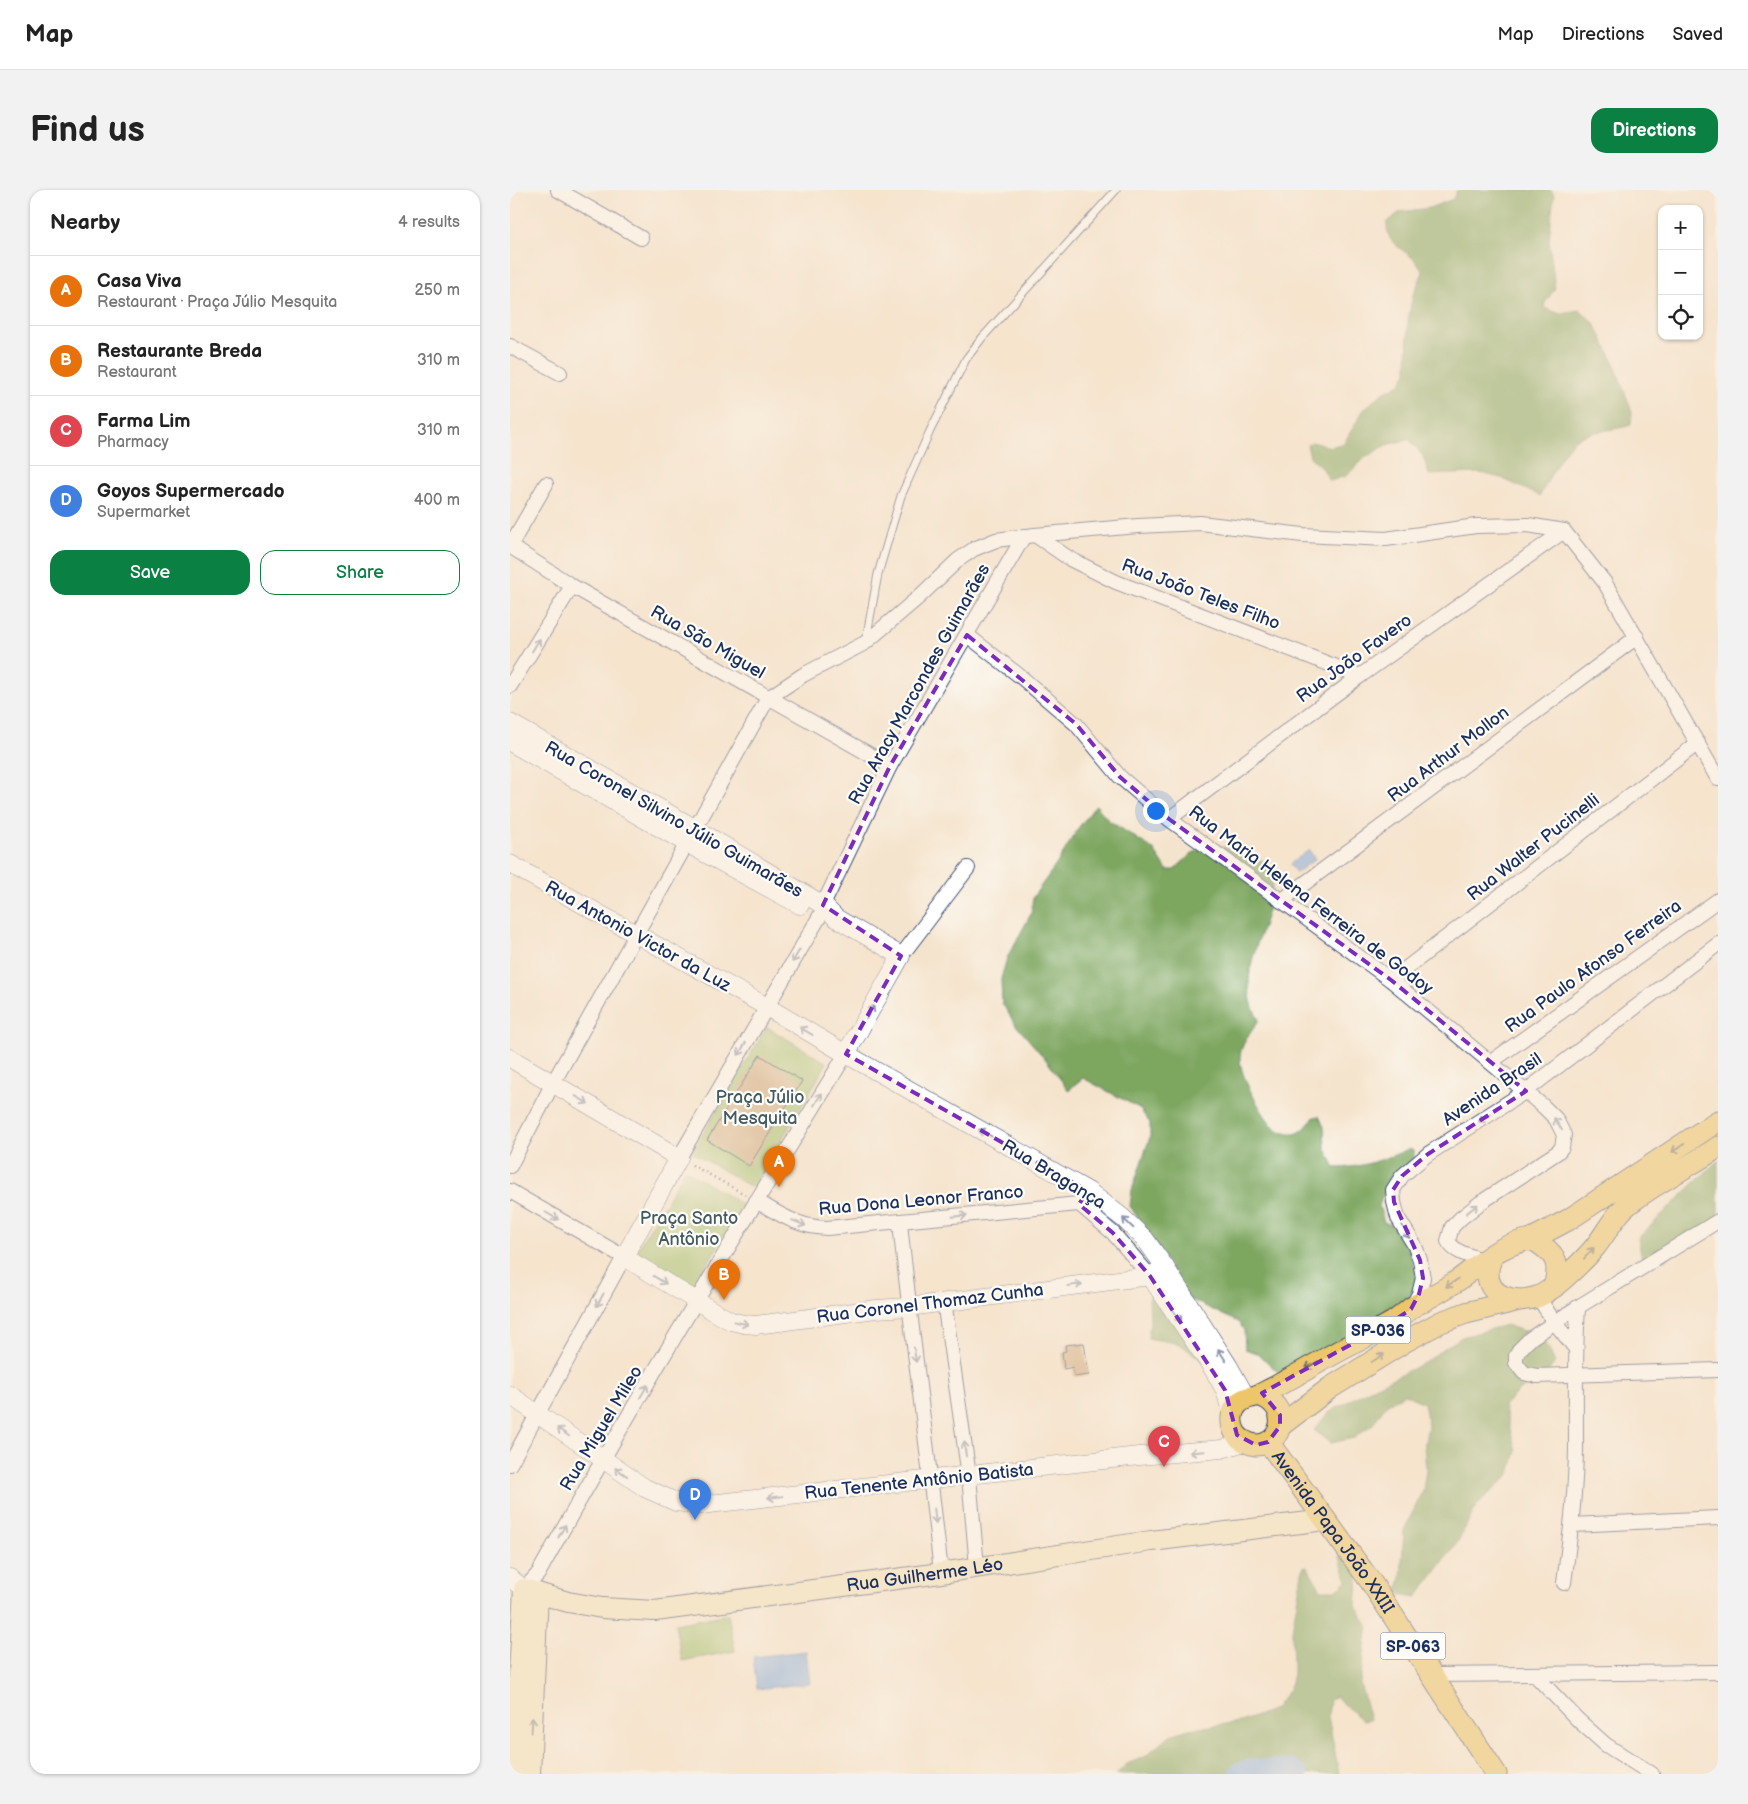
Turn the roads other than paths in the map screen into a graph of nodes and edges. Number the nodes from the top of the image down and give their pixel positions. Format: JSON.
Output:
{"nodes":[{"id":1,"x":558,"y":190,"type":"edge"},
{"id":2,"x":1116,"y":190,"type":"edge"},
{"id":3,"x":641,"y":238,"type":"dead end"},
{"id":4,"x":510,"y":346,"type":"edge"},
{"id":5,"x":560,"y":373,"type":"dead end"},
{"id":6,"x":546,"y":484,"type":"dead end"},
{"id":7,"x":1564,"y":531,"type":"junction"},
{"id":8,"x":1030,"y":536,"type":"junction"},
{"id":9,"x":510,"y":546,"type":"edge"},
{"id":10,"x":572,"y":586,"type":"junction"},
{"id":11,"x":966,"y":635,"type":"junction"},
{"id":12,"x":1637,"y":637,"type":"junction"},
{"id":13,"x":865,"y":642,"type":"junction"},
{"id":14,"x":1360,"y":676,"type":"junction"},
{"id":15,"x":510,"y":686,"type":"edge"},
{"id":16,"x":768,"y":698,"type":"junction"},
{"id":17,"x":510,"y":723,"type":"edge"},
{"id":18,"x":510,"y":742,"type":"edge"},
{"id":19,"x":1698,"y":743,"type":"junction"},
{"id":20,"x":890,"y":766,"type":"junction"},
{"id":21,"x":1718,"y":778,"type":"edge"},
{"id":22,"x":1169,"y":819,"type":"junction"},
{"id":23,"x":692,"y":836,"type":"junction"},
{"id":24,"x":510,"y":864,"type":"edge"},
{"id":25,"x":968,"y":868,"type":"dead end"},
{"id":26,"x":1718,"y":900,"type":"edge"},
{"id":27,"x":1281,"y":901,"type":"junction"},
{"id":28,"x":826,"y":912,"type":"junction"},
{"id":29,"x":636,"y":936,"type":"junction"},
{"id":30,"x":1718,"y":944,"type":"edge"},
{"id":31,"x":901,"y":956,"type":"junction"},
{"id":32,"x":1391,"y":980,"type":"junction"},
{"id":33,"x":767,"y":1007,"type":"junction"},
{"id":34,"x":846,"y":1054,"type":"junction"},
{"id":35,"x":510,"y":1058,"type":"edge"},
{"id":36,"x":1491,"y":1062,"type":"junction"},
{"id":37,"x":553,"y":1083,"type":"junction"},
{"id":38,"x":1526,"y":1091,"type":"junction"},
{"id":39,"x":1718,"y":1121,"type":"edge"},
{"id":40,"x":1718,"y":1147,"type":"edge"},
{"id":41,"x":679,"y":1158,"type":"junction"},
{"id":42,"x":510,"y":1166,"type":"edge"},
{"id":43,"x":510,"y":1191,"type":"edge"},
{"id":44,"x":1084,"y":1198,"type":"junction"},
{"id":45,"x":756,"y":1201,"type":"junction"},
{"id":46,"x":1718,"y":1221,"type":"edge"},
{"id":47,"x":900,"y":1223,"type":"junction"},
{"id":48,"x":1532,"y":1239,"type":"junction"},
{"id":49,"x":624,"y":1258,"type":"junction"},
{"id":50,"x":1488,"y":1258,"type":"junction"},
{"id":51,"x":1166,"y":1267,"type":"junction"},
{"id":52,"x":1150,"y":1276,"type":"junction"},
{"id":53,"x":1537,"y":1295,"type":"junction"},
{"id":54,"x":944,"y":1301,"type":"junction"},
{"id":55,"x":697,"y":1302,"type":"junction"},
{"id":56,"x":908,"y":1306,"type":"junction"},
{"id":57,"x":1578,"y":1307,"type":"junction"},
{"id":58,"x":1411,"y":1308,"type":"junction"},
{"id":59,"x":1554,"y":1323,"type":"junction"},
{"id":60,"x":1575,"y":1348,"type":"junction"},
{"id":61,"x":1718,"y":1370,"type":"edge"},
{"id":62,"x":1575,"y":1374,"type":"junction"},
{"id":63,"x":510,"y":1395,"type":"edge"},
{"id":64,"x":1252,"y":1396,"type":"junction"},
{"id":65,"x":537,"y":1414,"type":"junction"},
{"id":66,"x":1232,"y":1415,"type":"junction"},
{"id":67,"x":1274,"y":1434,"type":"junction"},
{"id":68,"x":1244,"y":1442,"type":"junction"},
{"id":69,"x":603,"y":1460,"type":"junction"},
{"id":70,"x":510,"y":1464,"type":"edge"},
{"id":71,"x":969,"y":1476,"type":"junction"},
{"id":72,"x":931,"y":1479,"type":"junction"},
{"id":73,"x":1718,"y":1518,"type":"edge"},
{"id":74,"x":1326,"y":1520,"type":"junction"},
{"id":75,"x":1572,"y":1525,"type":"junction"},
{"id":76,"x":977,"y":1567,"type":"junction"},
{"id":77,"x":941,"y":1573,"type":"junction"},
{"id":78,"x":527,"y":1583,"type":"edge"},
{"id":79,"x":1564,"y":1583,"type":"dead end"},
{"id":80,"x":1718,"y":1672,"type":"edge"},
{"id":81,"x":1534,"y":1674,"type":"junction"},
{"id":82,"x":1432,"y":1675,"type":"junction"},
{"id":83,"x":512,"y":1774,"type":"edge"},
{"id":84,"x":530,"y":1774,"type":"edge"},
{"id":85,"x":1496,"y":1774,"type":"edge"},
{"id":86,"x":1652,"y":1774,"type":"edge"}],
"edges":[{"from":1,"to":3,"type":"street"},
{"from":2,"to":13,"type":"lane"},
{"from":4,"to":5,"type":"street"},
{"from":6,"to":9,"type":"street"},
{"from":7,"to":8,"type":"street"},
{"from":7,"to":12,"type":"street"},
{"from":7,"to":14,"type":"street","name":"Rua João Favero"},
{"from":8,"to":11,"type":"street","name":"Rua Aracy Marcondes Guimarães"},
{"from":8,"to":13,"type":"street"},
{"from":8,"to":14,"type":"street","name":"Rua João Teles Filho"},
{"from":9,"to":10,"type":"street","name":"Rua São Miguel"},
{"from":15,"to":10,"type":"street","one_way":true},
{"from":10,"to":16,"type":"street","name":"Rua São Miguel"},
{"from":11,"to":20,"type":"street","name":"Rua Aracy Marcondes Guimarães"},
{"from":11,"to":22,"type":"street","name":"Rua Maria Helena Ferreira de Godoy"},
{"from":12,"to":19,"type":"street"},
{"from":12,"to":27,"type":"street","name":"Rua Arthur Mollon"},
{"from":13,"to":16,"type":"street"},
{"from":14,"to":22,"type":"street","name":"Rua João Favero"},
{"from":16,"to":20,"type":"street","name":"Rua São Miguel"},
{"from":16,"to":23,"type":"street"},
{"from":17,"to":23,"type":"street","name":"Rua Coronel Silvino Júlio Guimarães"},
{"from":18,"to":23,"type":"street","name":"Rua Coronel Silvino Júlio Guimarães"},
{"from":19,"to":21,"type":"street"},
{"from":19,"to":32,"type":"street","name":"Rua Walter Pucinelli"},
{"from":20,"to":28,"type":"street","name":"Rua Aracy Marcondes Guimarães"},
{"from":22,"to":27,"type":"street","name":"Rua Maria Helena Ferreira de Godoy"},
{"from":23,"to":28,"type":"street","name":"Rua Coronel Silvino Júlio Guimarães"},
{"from":23,"to":29,"type":"street"},
{"from":24,"to":29,"type":"street","name":"Rua Antonio Victor da Luz"},
{"from":25,"to":31,"type":"street"},
{"from":26,"to":36,"type":"street","name":"Rua Paulo Afonso Ferreira"},
{"from":27,"to":32,"type":"street","name":"Rua Maria Helena Ferreira de Godoy"},
{"from":28,"to":31,"type":"street","name":"Rua Coronel Silvino Júlio Guimarães"},
{"from":28,"to":33,"type":"street","name":"Rua Aracy Marcondes Guimarães","one_way":true},
{"from":29,"to":33,"type":"street","name":"Rua Antonio Victor da Luz"},
{"from":29,"to":37,"type":"street"},
{"from":30,"to":38,"type":"street","name":"Avenida Brasil"},
{"from":34,"to":31,"type":"street","one_way":true},
{"from":32,"to":36,"type":"street","name":"Rua Maria Helena Ferreira de Godoy"},
{"from":34,"to":33,"type":"street","one_way":true},
{"from":33,"to":41,"type":"street","one_way":true},
{"from":44,"to":34,"type":"street","name":"Rua Bragança","one_way":true},
{"from":45,"to":34,"type":"street","one_way":true},
{"from":35,"to":37,"type":"street"},
{"from":36,"to":38,"type":"street","name":"Rua Maria Helena Ferreira de Godoy"},
{"from":37,"to":41,"type":"street","one_way":true},
{"from":37,"to":42,"type":"street"},
{"from":50,"to":38,"type":"street","name":"Rua Maria Helena Ferreira de Godoy","one_way":true},
{"from":38,"to":58,"type":"street","name":"Avenida Brasil","one_way":true},
{"from":39,"to":48,"type":"main road","number":"SP-036","one_way":true},
{"from":53,"to":40,"type":"main road","number":"SP-036","one_way":true},
{"from":41,"to":49,"type":"street"},
{"from":43,"to":49,"type":"street","one_way":true},
{"from":47,"to":44,"type":"street","name":"Rua Dona Leonor Franco","one_way":true},
{"from":51,"to":44,"type":"street","name":"Rua Bragança","one_way":true},
{"from":44,"to":52,"type":"street","name":"Rua Bragança"},
{"from":45,"to":47,"type":"street","name":"Rua Dona Leonor Franco","one_way":true},
{"from":45,"to":55,"type":"street"},
{"from":46,"to":57,"type":"street"},
{"from":47,"to":56,"type":"street"},
{"from":48,"to":50,"type":"main road","number":"SP-036"},
{"from":48,"to":53,"type":"main road"},
{"from":49,"to":55,"type":"street","one_way":true},
{"from":49,"to":65,"type":"street","one_way":true},
{"from":50,"to":53,"type":"main road"},
{"from":50,"to":58,"type":"main road","number":"SP-036","one_way":true},
{"from":51,"to":52,"type":"street","name":"Rua Coronel Thomaz Cunha"},
{"from":64,"to":51,"type":"street","name":"Rua Bragança","one_way":true},
{"from":54,"to":52,"type":"street","name":"Rua Coronel Thomaz Cunha","one_way":true},
{"from":52,"to":66,"type":"street","name":"Rua Bragança","one_way":true},
{"from":53,"to":59,"type":"street"},
{"from":67,"to":53,"type":"main road","number":"SP-036","one_way":true},
{"from":54,"to":56,"type":"street","name":"Rua Coronel Thomaz Cunha"},
{"from":71,"to":54,"type":"street","one_way":true},
{"from":55,"to":56,"type":"street","name":"Rua Coronel Thomaz Cunha","one_way":true},
{"from":69,"to":55,"type":"street","name":"Rua Miguel Mileo","one_way":true},
{"from":56,"to":72,"type":"street","one_way":true},
{"from":57,"to":59,"type":"street"},
{"from":57,"to":60,"type":"street"},
{"from":58,"to":64,"type":"main road","number":"SP-036","one_way":true},
{"from":59,"to":60,"type":"street"},
{"from":59,"to":62,"type":"street"},
{"from":60,"to":62,"type":"street"},
{"from":61,"to":62,"type":"street"},
{"from":62,"to":75,"type":"street"},
{"from":63,"to":65,"type":"street","name":"Rua Tenente Antônio Batista"},
{"from":64,"to":66,"type":"main road","number":"SP-036"},
{"from":64,"to":67,"type":"main road"},
{"from":69,"to":65,"type":"street","name":"Rua Tenente Antônio Batista","one_way":true},
{"from":65,"to":70,"type":"street"},
{"from":66,"to":68,"type":"main road"},
{"from":67,"to":68,"type":"main road"},
{"from":67,"to":74,"type":"main road","name":"Avenida Papa João XXIII"},
{"from":68,"to":71,"type":"street","name":"Rua Tenente Antônio Batista","one_way":true},
{"from":72,"to":69,"type":"street","name":"Rua Tenente Antônio Batista","one_way":true},
{"from":78,"to":69,"type":"street","name":"Rua Miguel Mileo","one_way":true},
{"from":71,"to":72,"type":"street","name":"Rua Tenente Antônio Batista"},
{"from":71,"to":76,"type":"street"},
{"from":72,"to":77,"type":"street","one_way":true},
{"from":73,"to":75,"type":"street"},
{"from":74,"to":76,"type":"main road","name":"Rua Guilherme Léo"},
{"from":74,"to":82,"type":"main road","name":"Avenida Papa João XXIII","number":"SP-063"},
{"from":75,"to":79,"type":"street"},
{"from":76,"to":77,"type":"main road","name":"Rua Guilherme Léo"},
{"from":77,"to":78,"type":"main road","name":"Rua Guilherme Léo"},
{"from":78,"to":83,"type":"main road"},
{"from":84,"to":78,"type":"main road","one_way":true},
{"from":80,"to":81,"type":"street"},
{"from":81,"to":82,"type":"street"},
{"from":81,"to":86,"type":"street"},
{"from":82,"to":85,"type":"main road","name":"Avenida Papa João XXIII","number":"SP-063"}]}
